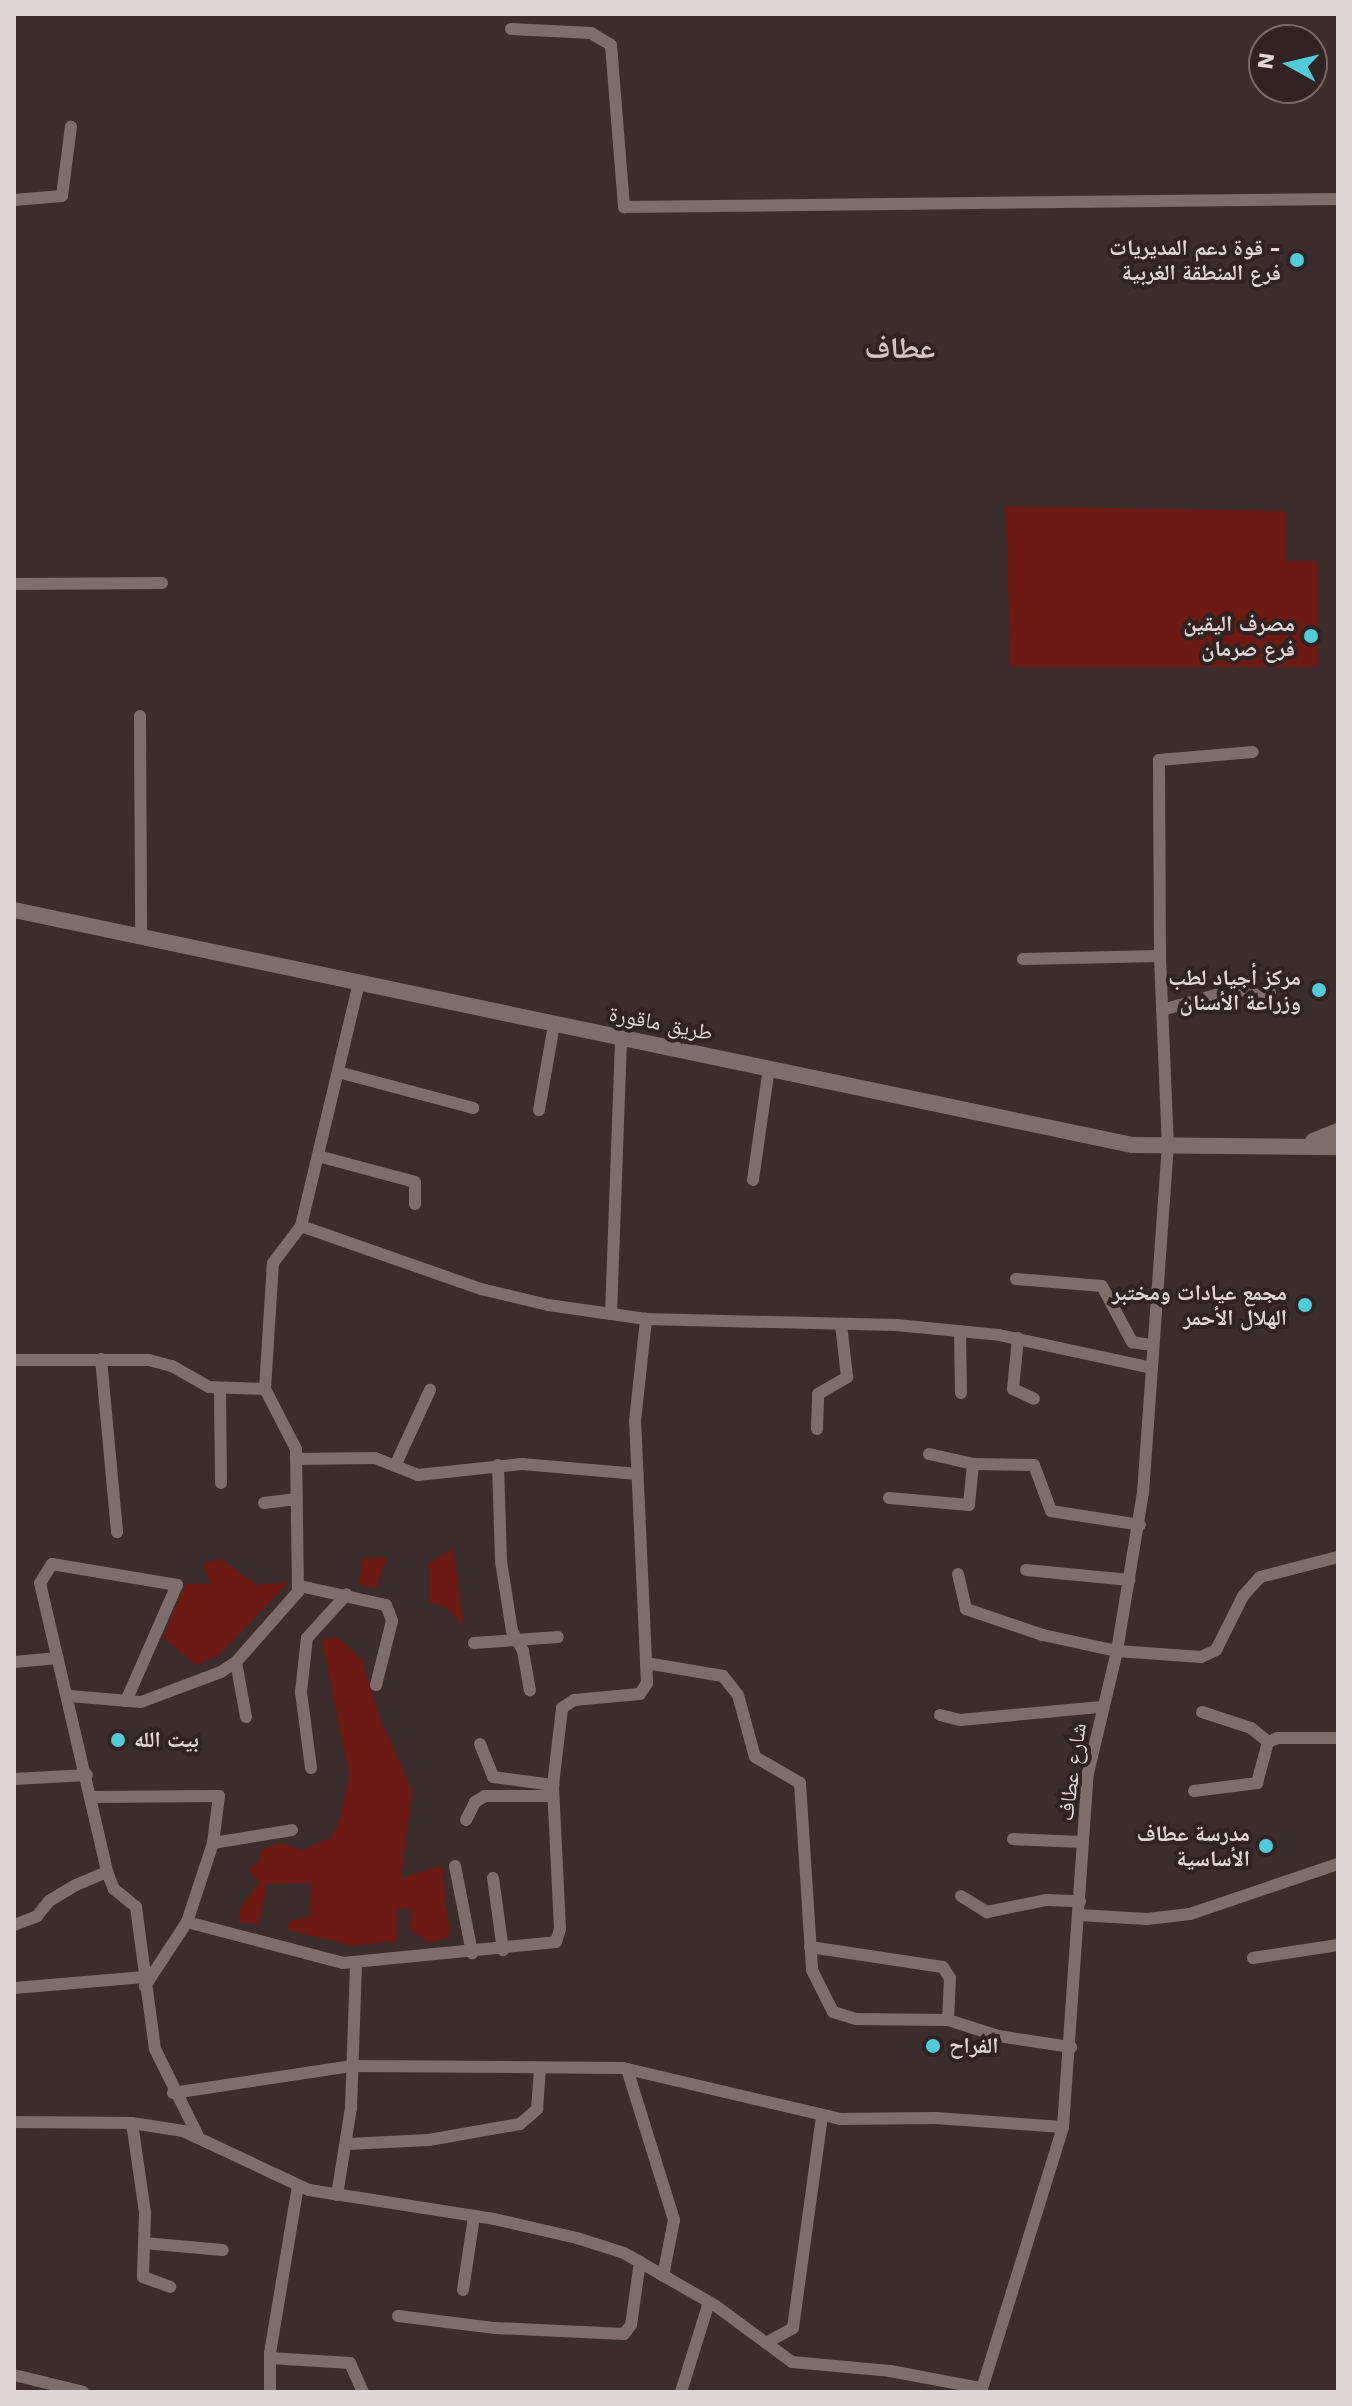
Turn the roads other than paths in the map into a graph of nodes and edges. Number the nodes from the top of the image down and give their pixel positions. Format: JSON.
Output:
{"nodes":[{"id":1,"x":511,"y":29,"type":"dead end"},
{"id":2,"x":71,"y":127,"type":"dead end"},
{"id":3,"x":1338,"y":199,"type":"edge"},
{"id":4,"x":14,"y":200,"type":"edge"},
{"id":5,"x":162,"y":583,"type":"dead end"},
{"id":6,"x":14,"y":584,"type":"edge"},
{"id":7,"x":140,"y":716,"type":"dead end"},
{"id":8,"x":1253,"y":752,"type":"dead end"},
{"id":9,"x":14,"y":910,"type":"edge"},
{"id":10,"x":141,"y":936,"type":"junction"},
{"id":11,"x":1160,"y":956,"type":"junction"},
{"id":12,"x":1023,"y":959,"type":"dead end"},
{"id":13,"x":359,"y":982,"type":"junction"},
{"id":14,"x":1270,"y":992,"type":"dead end"},
{"id":15,"x":1162,"y":1010,"type":"junction"},
{"id":16,"x":554,"y":1025,"type":"junction"},
{"id":17,"x":621,"y":1037,"type":"junction"},
{"id":18,"x":769,"y":1067,"type":"junction"},
{"id":19,"x":338,"y":1072,"type":"junction"},
{"id":20,"x":473,"y":1108,"type":"dead end"},
{"id":21,"x":539,"y":1110,"type":"dead end"},
{"id":22,"x":1338,"y":1131,"type":"edge"},
{"id":23,"x":1304,"y":1143,"type":"junction"},
{"id":24,"x":1338,"y":1147,"type":"edge"},
{"id":25,"x":1168,"y":1148,"type":"junction"},
{"id":26,"x":318,"y":1156,"type":"junction"},
{"id":27,"x":753,"y":1180,"type":"dead end"},
{"id":28,"x":415,"y":1204,"type":"dead end"},
{"id":29,"x":301,"y":1226,"type":"junction"},
{"id":30,"x":1016,"y":1279,"type":"dead end"},
{"id":31,"x":611,"y":1314,"type":"junction"},
{"id":32,"x":646,"y":1319,"type":"junction"},
{"id":33,"x":841,"y":1324,"type":"junction"},
{"id":34,"x":960,"y":1331,"type":"junction"},
{"id":35,"x":1018,"y":1338,"type":"junction"},
{"id":36,"x":1152,"y":1345,"type":"junction"},
{"id":37,"x":101,"y":1359,"type":"junction"},
{"id":38,"x":14,"y":1360,"type":"edge"},
{"id":39,"x":1151,"y":1368,"type":"junction"},
{"id":40,"x":220,"y":1389,"type":"junction"},
{"id":41,"x":265,"y":1389,"type":"junction"},
{"id":42,"x":430,"y":1390,"type":"dead end"},
{"id":43,"x":961,"y":1393,"type":"dead end"},
{"id":44,"x":1034,"y":1399,"type":"dead end"},
{"id":45,"x":817,"y":1429,"type":"dead end"},
{"id":46,"x":929,"y":1454,"type":"dead end"},
{"id":47,"x":296,"y":1459,"type":"junction"},
{"id":48,"x":973,"y":1464,"type":"junction"},
{"id":49,"x":498,"y":1465,"type":"junction"},
{"id":50,"x":395,"y":1466,"type":"junction"},
{"id":51,"x":638,"y":1474,"type":"junction"},
{"id":52,"x":221,"y":1483,"type":"dead end"},
{"id":53,"x":889,"y":1498,"type":"dead end"},
{"id":54,"x":295,"y":1499,"type":"junction"},
{"id":55,"x":264,"y":1503,"type":"dead end"},
{"id":56,"x":1140,"y":1525,"type":"junction"},
{"id":57,"x":117,"y":1532,"type":"dead end"},
{"id":58,"x":1338,"y":1557,"type":"edge"},
{"id":59,"x":1026,"y":1570,"type":"dead end"},
{"id":60,"x":958,"y":1574,"type":"dead end"},
{"id":61,"x":1130,"y":1580,"type":"junction"},
{"id":62,"x":300,"y":1586,"type":"junction"},
{"id":63,"x":347,"y":1594,"type":"junction"},
{"id":64,"x":558,"y":1637,"type":"dead end"},
{"id":65,"x":517,"y":1640,"type":"junction"},
{"id":66,"x":474,"y":1643,"type":"dead end"},
{"id":67,"x":1117,"y":1651,"type":"junction"},
{"id":68,"x":58,"y":1658,"type":"junction"},
{"id":69,"x":14,"y":1662,"type":"edge"},
{"id":70,"x":236,"y":1662,"type":"junction"},
{"id":71,"x":646,"y":1663,"type":"junction"},
{"id":72,"x":376,"y":1685,"type":"dead end"},
{"id":73,"x":530,"y":1690,"type":"dead end"},
{"id":74,"x":69,"y":1696,"type":"junction"},
{"id":75,"x":126,"y":1701,"type":"junction"},
{"id":76,"x":1101,"y":1707,"type":"junction"},
{"id":77,"x":1202,"y":1712,"type":"dead end"},
{"id":78,"x":940,"y":1715,"type":"dead end"},
{"id":79,"x":246,"y":1717,"type":"dead end"},
{"id":80,"x":1338,"y":1738,"type":"edge"},
{"id":81,"x":1268,"y":1742,"type":"junction"},
{"id":82,"x":480,"y":1744,"type":"dead end"},
{"id":83,"x":311,"y":1768,"type":"dead end"},
{"id":84,"x":87,"y":1775,"type":"junction"},
{"id":85,"x":14,"y":1779,"type":"edge"},
{"id":86,"x":553,"y":1790,"type":"junction"},
{"id":87,"x":1194,"y":1791,"type":"dead end"},
{"id":88,"x":92,"y":1797,"type":"junction"},
{"id":89,"x":466,"y":1820,"type":"dead end"},
{"id":90,"x":292,"y":1830,"type":"dead end"},
{"id":91,"x":1013,"y":1839,"type":"dead end"},
{"id":92,"x":1083,"y":1842,"type":"junction"},
{"id":93,"x":213,"y":1843,"type":"junction"},
{"id":94,"x":1338,"y":1864,"type":"edge"},
{"id":95,"x":455,"y":1866,"type":"dead end"},
{"id":96,"x":107,"y":1872,"type":"junction"},
{"id":97,"x":493,"y":1878,"type":"dead end"},
{"id":98,"x":961,"y":1896,"type":"dead end"},
{"id":99,"x":1080,"y":1901,"type":"junction"},
{"id":100,"x":1079,"y":1915,"type":"junction"},
{"id":101,"x":187,"y":1922,"type":"junction"},
{"id":102,"x":14,"y":1925,"type":"edge"},
{"id":103,"x":1338,"y":1945,"type":"edge"},
{"id":104,"x":810,"y":1947,"type":"junction"},
{"id":105,"x":503,"y":1950,"type":"junction"},
{"id":106,"x":472,"y":1953,"type":"junction"},
{"id":107,"x":1253,"y":1958,"type":"dead end"},
{"id":108,"x":356,"y":1963,"type":"junction"},
{"id":109,"x":145,"y":1982,"type":"junction"},
{"id":110,"x":14,"y":1988,"type":"edge"},
{"id":111,"x":948,"y":2020,"type":"junction"},
{"id":112,"x":1071,"y":2047,"type":"junction"},
{"id":113,"x":351,"y":2066,"type":"junction"},
{"id":114,"x":540,"y":2069,"type":"junction"},
{"id":115,"x":627,"y":2069,"type":"junction"},
{"id":116,"x":173,"y":2093,"type":"junction"},
{"id":117,"x":822,"y":2116,"type":"junction"},
{"id":118,"x":14,"y":2122,"type":"edge"},
{"id":119,"x":132,"y":2123,"type":"junction"},
{"id":120,"x":1063,"y":2127,"type":"junction"},
{"id":121,"x":197,"y":2134,"type":"junction"},
{"id":122,"x":347,"y":2144,"type":"junction"},
{"id":123,"x":298,"y":2186,"type":"junction"},
{"id":124,"x":337,"y":2195,"type":"junction"},
{"id":125,"x":474,"y":2216,"type":"junction"},
{"id":126,"x":144,"y":2243,"type":"junction"},
{"id":127,"x":223,"y":2250,"type":"dead end"},
{"id":128,"x":640,"y":2262,"type":"junction"},
{"id":129,"x":663,"y":2276,"type":"junction"},
{"id":130,"x":170,"y":2287,"type":"dead end"},
{"id":131,"x":463,"y":2290,"type":"dead end"},
{"id":132,"x":709,"y":2302,"type":"junction"},
{"id":133,"x":398,"y":2316,"type":"dead end"},
{"id":134,"x":766,"y":2343,"type":"junction"},
{"id":135,"x":270,"y":2358,"type":"junction"},
{"id":136,"x":14,"y":2375,"type":"edge"},
{"id":137,"x":981,"y":2390,"type":"edge"},
{"id":138,"x":83,"y":2392,"type":"edge"},
{"id":139,"x":270,"y":2392,"type":"edge"},
{"id":140,"x":363,"y":2392,"type":"edge"},
{"id":141,"x":681,"y":2392,"type":"edge"}],
"edges":[{"from":1,"to":3,"type":"street"},
{"from":2,"to":4,"type":"street"},
{"from":5,"to":6,"type":"street"},
{"from":7,"to":10,"type":"street"},
{"from":8,"to":11,"type":"street","name":"شارع عطاف"},
{"from":9,"to":10,"type":"street","name":"طريق ماقورة"},
{"from":10,"to":13,"type":"street","name":"طريق ماقورة"},
{"from":11,"to":12,"type":"street"},
{"from":11,"to":15,"type":"street","name":"شارع عطاف"},
{"from":13,"to":16,"type":"street","name":"طريق ماقورة"},
{"from":13,"to":19,"type":"street"},
{"from":14,"to":15,"type":"street"},
{"from":15,"to":25,"type":"street","name":"شارع عطاف"},
{"from":16,"to":17,"type":"street","name":"طريق ماقورة"},
{"from":16,"to":21,"type":"street"},
{"from":17,"to":18,"type":"street","name":"طريق ماقورة"},
{"from":17,"to":31,"type":"street"},
{"from":18,"to":25,"type":"street","name":"طريق ماقورة"},
{"from":18,"to":27,"type":"street"},
{"from":19,"to":20,"type":"street"},
{"from":19,"to":26,"type":"street"},
{"from":22,"to":23,"type":"street","name":"طريق ماقورة"},
{"from":23,"to":24,"type":"street","name":"طريق ماقورة"},
{"from":23,"to":25,"type":"street","name":"طريق ماقورة"},
{"from":25,"to":36,"type":"street","name":"شارع عطاف"},
{"from":26,"to":28,"type":"street"},
{"from":26,"to":29,"type":"street"},
{"from":29,"to":31,"type":"street"},
{"from":29,"to":41,"type":"street"},
{"from":30,"to":36,"type":"street"},
{"from":31,"to":32,"type":"street"},
{"from":32,"to":33,"type":"street"},
{"from":32,"to":51,"type":"street"},
{"from":33,"to":34,"type":"street"},
{"from":33,"to":45,"type":"street"},
{"from":34,"to":35,"type":"street"},
{"from":34,"to":43,"type":"street"},
{"from":35,"to":39,"type":"street"},
{"from":35,"to":44,"type":"street"},
{"from":36,"to":39,"type":"street","name":"شارع عطاف"},
{"from":37,"to":38,"type":"street"},
{"from":37,"to":40,"type":"street"},
{"from":37,"to":57,"type":"street"},
{"from":39,"to":56,"type":"street","name":"شارع عطاف"},
{"from":40,"to":41,"type":"street"},
{"from":40,"to":52,"type":"street"},
{"from":41,"to":47,"type":"street"},
{"from":42,"to":50,"type":"street"},
{"from":46,"to":48,"type":"street"},
{"from":47,"to":50,"type":"street"},
{"from":47,"to":54,"type":"street"},
{"from":48,"to":53,"type":"street"},
{"from":48,"to":56,"type":"street"},
{"from":49,"to":50,"type":"street"},
{"from":49,"to":51,"type":"street"},
{"from":49,"to":65,"type":"street"},
{"from":51,"to":71,"type":"street"},
{"from":54,"to":55,"type":"street"},
{"from":54,"to":62,"type":"street"},
{"from":56,"to":61,"type":"street","name":"شارع عطاف"},
{"from":58,"to":67,"type":"street"},
{"from":59,"to":61,"type":"street"},
{"from":60,"to":67,"type":"street"},
{"from":61,"to":67,"type":"street","name":"شارع عطاف"},
{"from":62,"to":63,"type":"street"},
{"from":62,"to":70,"type":"street"},
{"from":63,"to":72,"type":"street"},
{"from":63,"to":83,"type":"street"},
{"from":64,"to":65,"type":"street"},
{"from":65,"to":66,"type":"street"},
{"from":65,"to":73,"type":"street"},
{"from":67,"to":76,"type":"street","name":"شارع عطاف"},
{"from":68,"to":69,"type":"street"},
{"from":68,"to":74,"type":"street"},
{"from":68,"to":75,"type":"street"},
{"from":70,"to":75,"type":"street"},
{"from":70,"to":79,"type":"street"},
{"from":71,"to":86,"type":"street"},
{"from":71,"to":104,"type":"street"},
{"from":74,"to":75,"type":"street"},
{"from":74,"to":84,"type":"street"},
{"from":76,"to":78,"type":"street"},
{"from":76,"to":92,"type":"street","name":"شارع عطاف"},
{"from":77,"to":81,"type":"street"},
{"from":80,"to":81,"type":"street"},
{"from":81,"to":87,"type":"street"},
{"from":82,"to":86,"type":"street"},
{"from":84,"to":85,"type":"street"},
{"from":84,"to":88,"type":"street"},
{"from":86,"to":89,"type":"street"},
{"from":86,"to":105,"type":"street"},
{"from":88,"to":93,"type":"street"},
{"from":88,"to":96,"type":"street"},
{"from":90,"to":93,"type":"street"},
{"from":91,"to":92,"type":"street"},
{"from":92,"to":99,"type":"street","name":"شارع عطاف"},
{"from":93,"to":101,"type":"street"},
{"from":94,"to":100,"type":"street"},
{"from":95,"to":106,"type":"street"},
{"from":96,"to":102,"type":"street"},
{"from":96,"to":109,"type":"street"},
{"from":97,"to":105,"type":"street"},
{"from":98,"to":99,"type":"street"},
{"from":99,"to":100,"type":"street","name":"شارع عطاف"},
{"from":100,"to":112,"type":"street","name":"شارع عطاف"},
{"from":101,"to":108,"type":"street"},
{"from":101,"to":109,"type":"street"},
{"from":103,"to":107,"type":"street"},
{"from":104,"to":111,"type":"street"},
{"from":104,"to":111,"type":"street"},
{"from":105,"to":106,"type":"street"},
{"from":106,"to":108,"type":"street"},
{"from":108,"to":113,"type":"street"},
{"from":109,"to":110,"type":"street"},
{"from":109,"to":116,"type":"street"},
{"from":111,"to":112,"type":"street"},
{"from":112,"to":120,"type":"street","name":"شارع عطاف"},
{"from":113,"to":114,"type":"street"},
{"from":113,"to":116,"type":"street"},
{"from":113,"to":122,"type":"street"},
{"from":114,"to":115,"type":"street"},
{"from":114,"to":122,"type":"street"},
{"from":115,"to":117,"type":"street"},
{"from":115,"to":129,"type":"street"},
{"from":116,"to":121,"type":"street"},
{"from":117,"to":120,"type":"street"},
{"from":117,"to":134,"type":"street"},
{"from":118,"to":119,"type":"street"},
{"from":119,"to":121,"type":"street"},
{"from":119,"to":126,"type":"street"},
{"from":120,"to":137,"type":"street","name":"شارع عطاف"},
{"from":121,"to":123,"type":"street"},
{"from":122,"to":124,"type":"street"},
{"from":123,"to":124,"type":"street"},
{"from":123,"to":135,"type":"street"},
{"from":124,"to":125,"type":"street"},
{"from":125,"to":128,"type":"street"},
{"from":125,"to":131,"type":"street"},
{"from":126,"to":127,"type":"street"},
{"from":126,"to":130,"type":"street"},
{"from":128,"to":129,"type":"street"},
{"from":128,"to":133,"type":"street"},
{"from":129,"to":132,"type":"street"},
{"from":132,"to":134,"type":"street"},
{"from":132,"to":141,"type":"street"},
{"from":134,"to":137,"type":"street"},
{"from":135,"to":139,"type":"street"},
{"from":135,"to":140,"type":"street"},
{"from":136,"to":138,"type":"street"}]}
